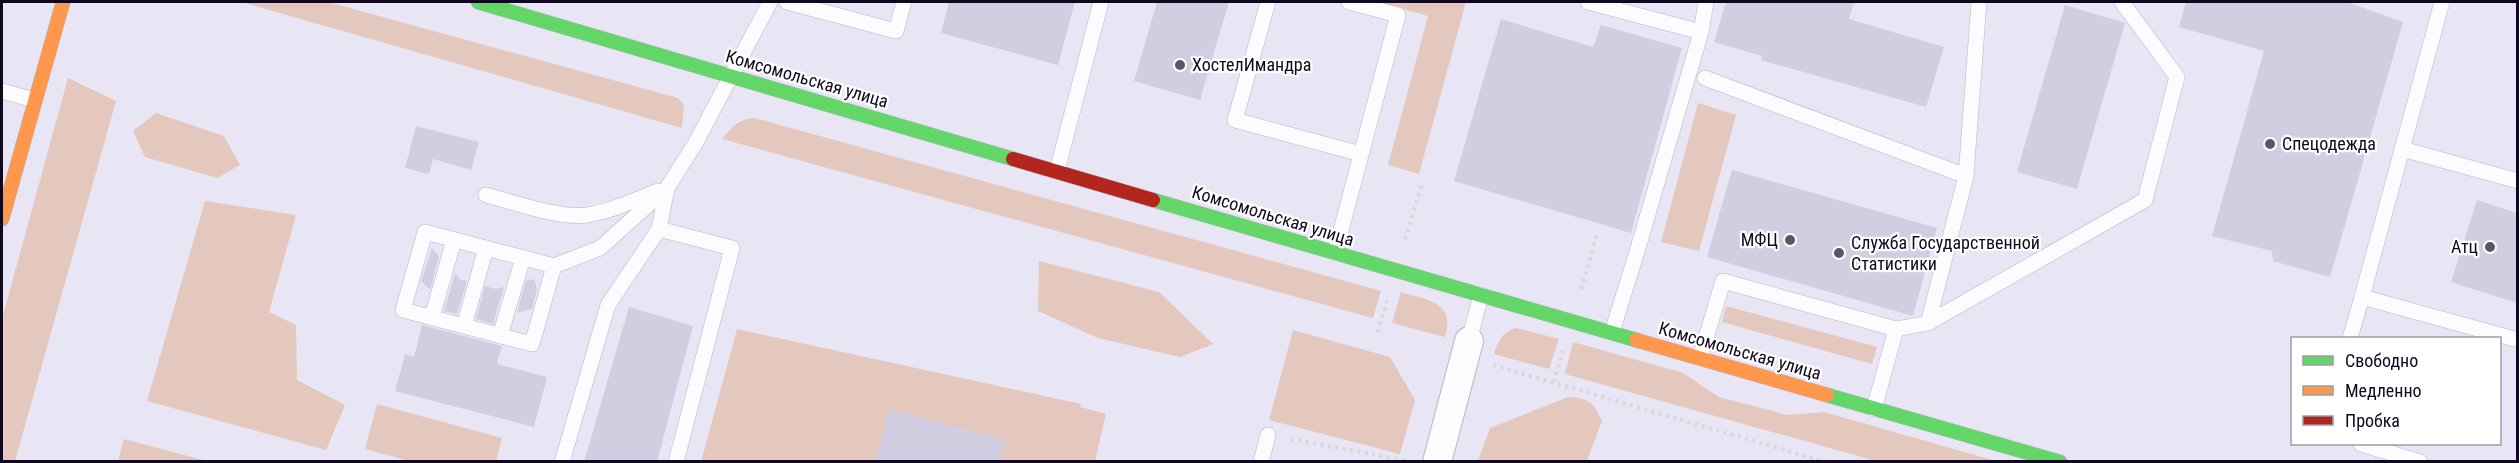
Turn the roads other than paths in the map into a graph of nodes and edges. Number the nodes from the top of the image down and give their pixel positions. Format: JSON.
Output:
{"nodes":[{"id":1,"x":63,"y":2,"type":"edge"},
{"id":2,"x":478,"y":2,"type":"edge"},
{"id":3,"x":770,"y":2,"type":"edge"},
{"id":4,"x":787,"y":2,"type":"edge"},
{"id":5,"x":904,"y":2,"type":"edge"},
{"id":6,"x":1101,"y":2,"type":"edge"},
{"id":7,"x":1268,"y":2,"type":"edge"},
{"id":8,"x":1348,"y":2,"type":"edge"},
{"id":9,"x":1588,"y":2,"type":"edge"},
{"id":10,"x":1706,"y":2,"type":"edge"},
{"id":11,"x":1979,"y":2,"type":"edge"},
{"id":12,"x":2122,"y":2,"type":"edge"},
{"id":13,"x":2442,"y":2,"type":"edge"},
{"id":14,"x":503,"y":5,"type":"edge"},
{"id":15,"x":1701,"y":32,"type":"junction"},
{"id":16,"x":732,"y":76,"type":"junction"},
{"id":17,"x":1705,"y":78,"type":"dead end"},
{"id":18,"x":2,"y":91,"type":"edge"},
{"id":19,"x":34,"y":100,"type":"junction"},
{"id":20,"x":2402,"y":149,"type":"junction"},
{"id":21,"x":1361,"y":154,"type":"junction"},
{"id":22,"x":1057,"y":171,"type":"junction"},
{"id":23,"x":1966,"y":176,"type":"junction"},
{"id":24,"x":2517,"y":181,"type":"edge"},
{"id":25,"x":667,"y":188,"type":"junction"},
{"id":26,"x":486,"y":195,"type":"dead end"},
{"id":27,"x":2,"y":219,"type":"edge"},
{"id":28,"x":659,"y":229,"type":"junction"},
{"id":29,"x":454,"y":240,"type":"junction"},
{"id":30,"x":486,"y":248,"type":"junction"},
{"id":31,"x":1335,"y":253,"type":"junction"},
{"id":32,"x":523,"y":258,"type":"junction"},
{"id":33,"x":554,"y":266,"type":"junction"},
{"id":34,"x":1481,"y":295,"type":"junction"},
{"id":35,"x":2362,"y":297,"type":"junction"},
{"id":36,"x":432,"y":317,"type":"junction"},
{"id":37,"x":1928,"y":323,"type":"junction"},
{"id":38,"x":464,"y":326,"type":"junction"},
{"id":39,"x":1896,"y":329,"type":"junction"},
{"id":40,"x":1612,"y":332,"type":"junction"},
{"id":41,"x":500,"y":336,"type":"junction"},
{"id":42,"x":2351,"y":337,"type":"edge"},
{"id":43,"x":2517,"y":340,"type":"edge"},
{"id":44,"x":1466,"y":349,"type":"joint"},
{"id":45,"x":1700,"y":358,"type":"junction"},
{"id":46,"x":1874,"y":409,"type":"junction"},
{"id":47,"x":1268,"y":435,"type":"road end"},
{"id":48,"x":2364,"y":445,"type":"edge"},
{"id":49,"x":562,"y":462,"type":"edge"},
{"id":50,"x":676,"y":462,"type":"edge"},
{"id":51,"x":1261,"y":462,"type":"edge"},
{"id":52,"x":1437,"y":462,"type":"edge"},
{"id":53,"x":2060,"y":462,"type":"edge"},
{"id":54,"x":2420,"y":462,"type":"edge"}],
"edges":[{"from":1,"to":19,"type":"main road"},
{"from":2,"to":14,"type":"main road","name":"Комсомольская улица"},
{"from":3,"to":16,"type":"lane"},
{"from":4,"to":5,"type":"lane"},
{"from":6,"to":22,"type":"lane"},
{"from":7,"to":21,"type":"lane"},
{"from":8,"to":21,"type":"lane"},
{"from":9,"to":15,"type":"lane"},
{"from":10,"to":15,"type":"lane"},
{"from":11,"to":23,"type":"lane"},
{"from":12,"to":37,"type":"lane"},
{"from":13,"to":20,"type":"lane"},
{"from":14,"to":16,"type":"main road","name":"Комсомольская улица"},
{"from":15,"to":40,"type":"lane"},
{"from":16,"to":22,"type":"main road","name":"Комсомольская улица"},
{"from":16,"to":25,"type":"lane"},
{"from":17,"to":23,"type":"lane"},
{"from":18,"to":19,"type":"lane"},
{"from":19,"to":27,"type":"main road"},
{"from":20,"to":24,"type":"lane"},
{"from":20,"to":35,"type":"lane"},
{"from":21,"to":31,"type":"lane"},
{"from":22,"to":31,"type":"main road","name":"Комсомольская улица"},
{"from":23,"to":37,"type":"lane"},
{"from":25,"to":26,"type":"lane"},
{"from":25,"to":28,"type":"lane"},
{"from":25,"to":33,"type":"lane"},
{"from":28,"to":49,"type":"lane"},
{"from":28,"to":50,"type":"lane"},
{"from":29,"to":30,"type":"lane"},
{"from":29,"to":36,"type":"lane"},
{"from":29,"to":36,"type":"lane"},
{"from":30,"to":32,"type":"lane"},
{"from":30,"to":38,"type":"lane"},
{"from":31,"to":34,"type":"main road","name":"Комсомольская улица"},
{"from":32,"to":33,"type":"lane"},
{"from":32,"to":41,"type":"lane"},
{"from":33,"to":41,"type":"lane"},
{"from":34,"to":40,"type":"main road","name":"Комсомольская улица"},
{"from":34,"to":44,"type":"lane"},
{"from":35,"to":42,"type":"lane"},
{"from":35,"to":43,"type":"lane"},
{"from":36,"to":38,"type":"lane"},
{"from":37,"to":39,"type":"lane"},
{"from":38,"to":41,"type":"lane"},
{"from":39,"to":45,"type":"lane"},
{"from":39,"to":46,"type":"lane"},
{"from":40,"to":45,"type":"main road","name":"Комсомольская улица"},
{"from":44,"to":52,"type":"street"},
{"from":45,"to":46,"type":"main road","name":"Комсомольская улица"},
{"from":46,"to":53,"type":"main road","name":"Комсомольская улица"},
{"from":47,"to":51,"type":"lane"},
{"from":48,"to":54,"type":"lane"}]}
